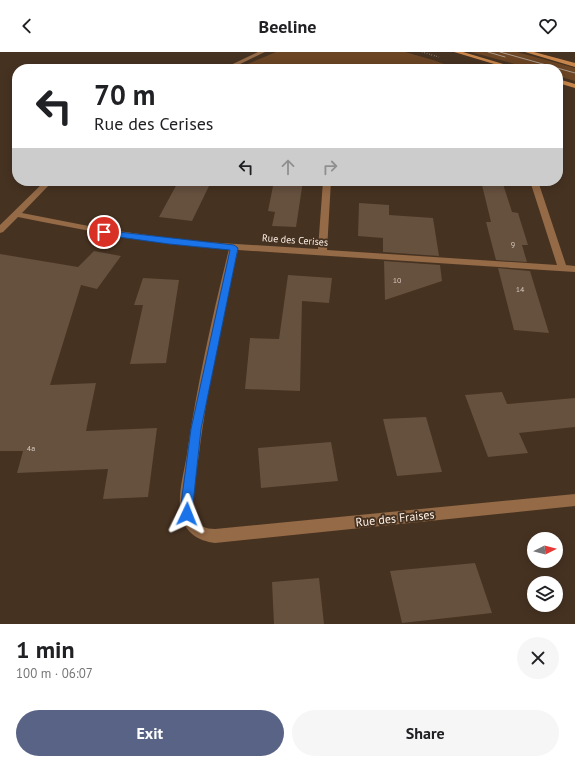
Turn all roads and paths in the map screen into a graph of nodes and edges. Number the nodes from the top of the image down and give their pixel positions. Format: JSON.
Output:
{"nodes":[{"id":1,"x":262,"y":52,"type":"edge"},
{"id":2,"x":458,"y":52,"type":"edge"},
{"id":3,"x":528,"y":52,"type":"edge"},
{"id":4,"x":236,"y":64,"type":"edge"},
{"id":5,"x":500,"y":64,"type":"edge"},
{"id":6,"x":575,"y":65,"type":"edge"},
{"id":7,"x":563,"y":82,"type":"edge"},
{"id":8,"x":575,"y":86,"type":"edge"},
{"id":9,"x":44,"y":186,"type":"edge"},
{"id":10,"x":327,"y":186,"type":"edge"},
{"id":11,"x":536,"y":186,"type":"edge"},
{"id":12,"x":16,"y":214,"type":"junction"},
{"id":13,"x":0,"y":230,"type":"edge"},
{"id":14,"x":234,"y":248,"type":"junction"},
{"id":15,"x":322,"y":253,"type":"junction"},
{"id":16,"x":562,"y":268,"type":"junction"},
{"id":17,"x":575,"y":269,"type":"edge"},
{"id":18,"x":575,"y":500,"type":"edge"}],
"edges":[{"from":1,"to":4,"type":"street"},
{"from":2,"to":5,"type":"main road"},
{"from":3,"to":6,"type":"main road"},
{"from":7,"to":8,"type":"main road"},
{"from":9,"to":12,"type":"street"},
{"from":10,"to":15,"type":"street"},
{"from":11,"to":16,"type":"street"},
{"from":12,"to":13,"type":"street"},
{"from":12,"to":14,"type":"street","name":"Rue des Cerises"},
{"from":14,"to":15,"type":"street","name":"Rue des Cerises"},
{"from":14,"to":18,"type":"street","name":"Rue des Fraises"},
{"from":15,"to":16,"type":"street","name":"Rue des Cerises"},
{"from":16,"to":17,"type":"street","name":"Rue des Cerises"}]}
